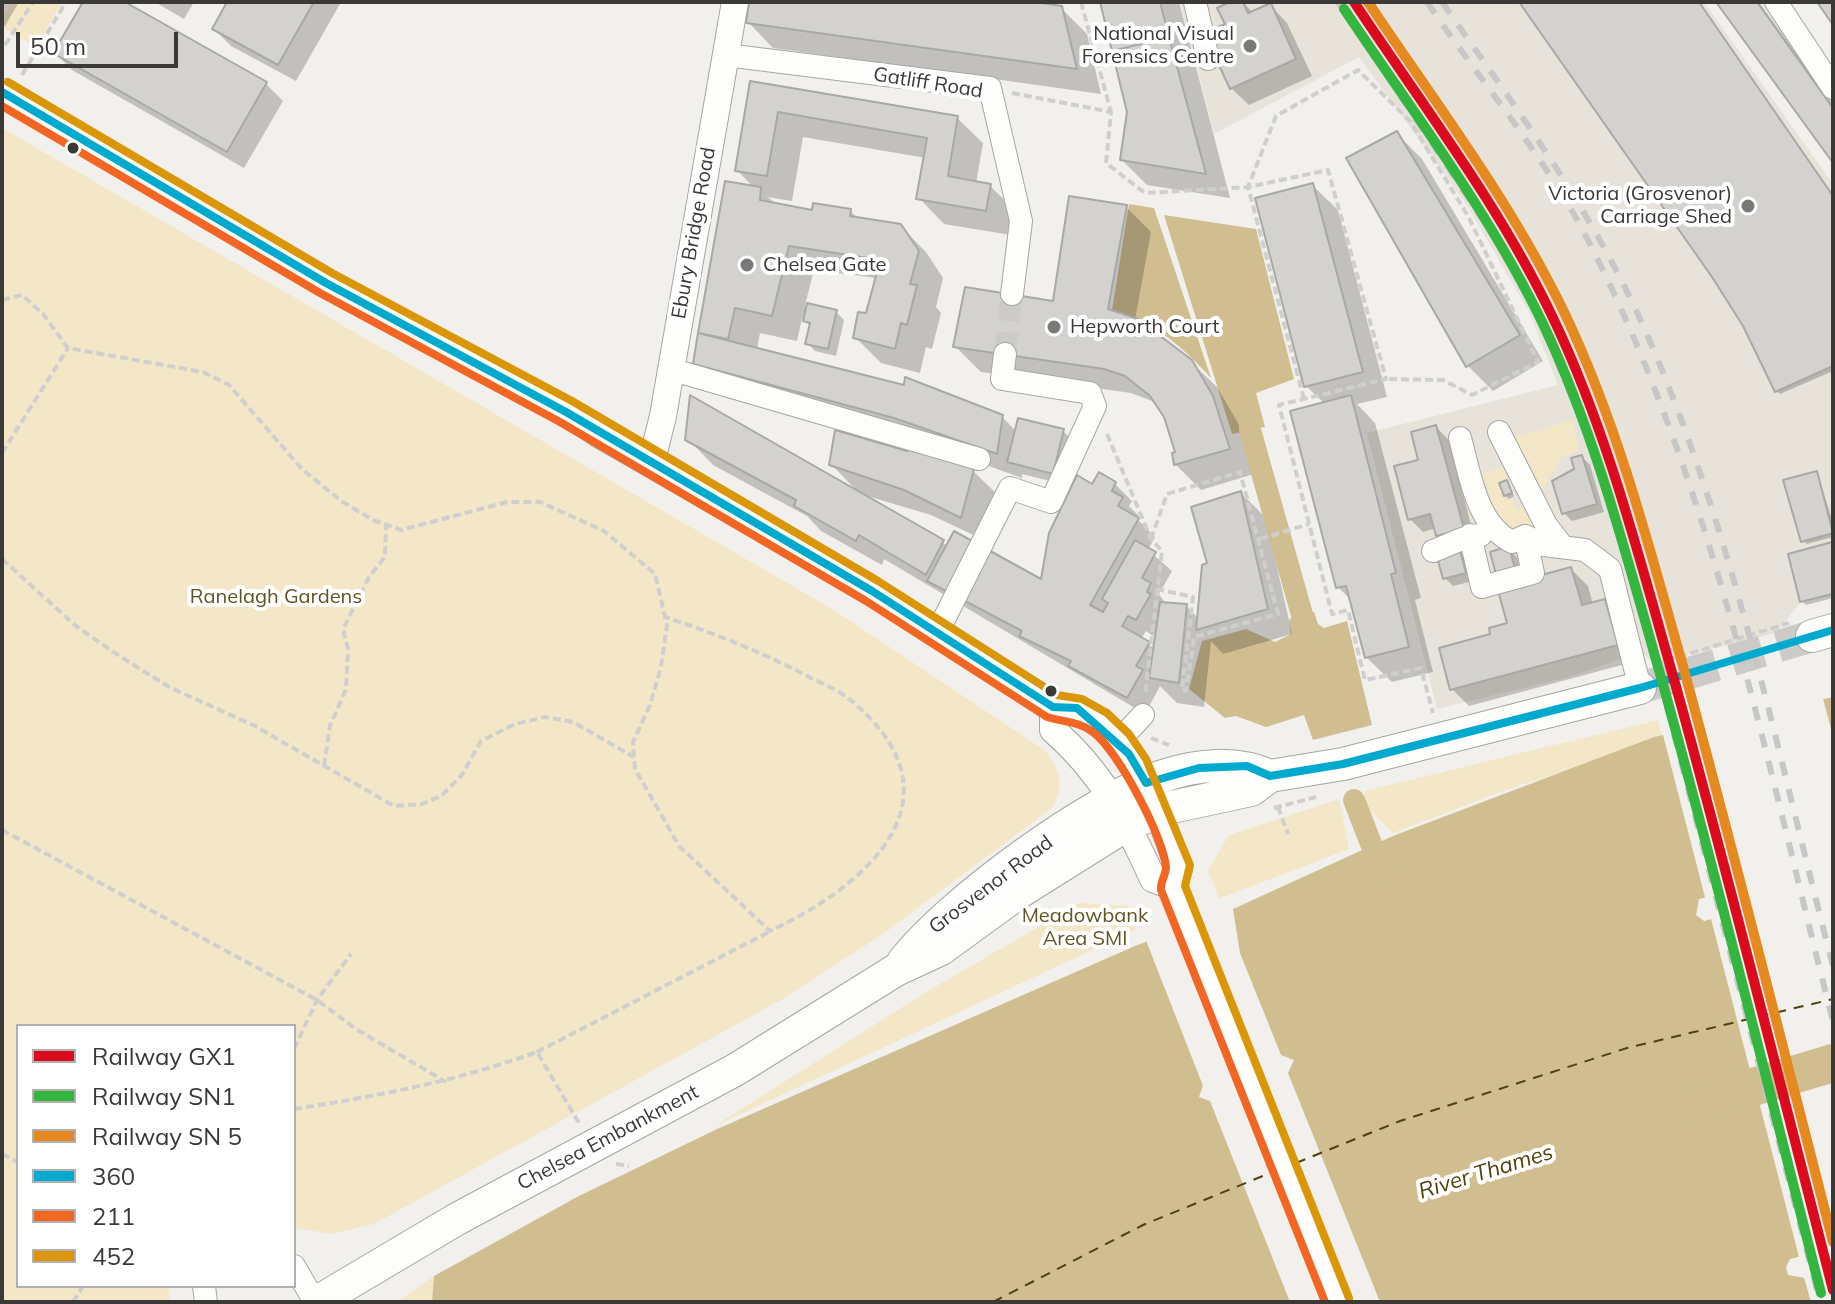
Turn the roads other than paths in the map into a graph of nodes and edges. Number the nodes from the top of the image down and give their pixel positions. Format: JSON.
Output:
{"nodes":[{"id":1,"x":735,"y":2,"type":"edge"},
{"id":2,"x":1195,"y":2,"type":"edge"},
{"id":3,"x":1776,"y":2,"type":"edge"},
{"id":4,"x":726,"y":55,"type":"junction"},
{"id":5,"x":1208,"y":59,"type":"dead end"},
{"id":6,"x":12,"y":83,"type":"edge"},
{"id":7,"x":1833,"y":88,"type":"edge"},
{"id":8,"x":1012,"y":294,"type":"tunnel mouth"},
{"id":9,"x":1005,"y":354,"type":"tunnel mouth"},
{"id":10,"x":670,"y":369,"type":"junction"},
{"id":11,"x":1499,"y":432,"type":"dead end"},
{"id":12,"x":1460,"y":438,"type":"dead end"},
{"id":13,"x":979,"y":459,"type":"dead end"},
{"id":14,"x":651,"y":464,"type":"junction"},
{"id":15,"x":1470,"y":535,"type":"junction"},
{"id":16,"x":1498,"y":535,"type":"junction"},
{"id":17,"x":1525,"y":536,"type":"junction"},
{"id":18,"x":1563,"y":547,"type":"junction"},
{"id":19,"x":1433,"y":551,"type":"dead end"},
{"id":20,"x":937,"y":633,"type":"junction"},
{"id":21,"x":1642,"y":678,"type":"joint"},
{"id":22,"x":1053,"y":707,"type":"junction"},
{"id":23,"x":1143,"y":715,"type":"road end"},
{"id":24,"x":1113,"y":737,"type":"junction"},
{"id":25,"x":1153,"y":797,"type":"junction"},
{"id":26,"x":1121,"y":811,"type":"junction"},
{"id":27,"x":1172,"y":886,"type":"junction"},
{"id":28,"x":896,"y":970,"type":"joint"},
{"id":29,"x":296,"y":1269,"type":"edge"},
{"id":30,"x":316,"y":1302,"type":"edge"},
{"id":31,"x":1338,"y":1302,"type":"edge"}],
"edges":[{"from":1,"to":4,"type":"main road","name":"Ebury Bridge Road"},
{"from":2,"to":5,"type":"street"},
{"from":3,"to":7,"type":"street"},
{"from":4,"to":8,"type":"street","name":"Gatliff Road"},
{"from":4,"to":10,"type":"main road","name":"Ebury Bridge Road"},
{"from":6,"to":14,"type":"main road"},
{"from":9,"to":20,"type":"street"},
{"from":10,"to":13,"type":"street"},
{"from":10,"to":14,"type":"main road","name":"Ebury Bridge Road"},
{"from":11,"to":18,"type":"street"},
{"from":12,"to":16,"type":"street"},
{"from":14,"to":20,"type":"main road"},
{"from":15,"to":16,"type":"street"},
{"from":15,"to":17,"type":"street"},
{"from":15,"to":19,"type":"street"},
{"from":16,"to":17,"type":"street"},
{"from":17,"to":18,"type":"street"},
{"from":18,"to":21,"type":"street"},
{"from":20,"to":22,"type":"main road"},
{"from":21,"to":25,"type":"highway","name":"Grosvenor Road"},
{"from":22,"to":24,"type":"main road"},
{"from":22,"to":26,"type":"main road"},
{"from":23,"to":24,"type":"street"},
{"from":24,"to":25,"type":"main road"},
{"from":25,"to":26,"type":"highway","name":"Grosvenor Road"},
{"from":25,"to":27,"type":"main road"},
{"from":26,"to":27,"type":"main road"},
{"from":26,"to":28,"type":"highway","name":"Grosvenor Road"},
{"from":27,"to":31,"type":"main road"},
{"from":28,"to":30,"type":"highway","name":"Chelsea Embankment"},
{"from":29,"to":30,"type":"street"}]}
